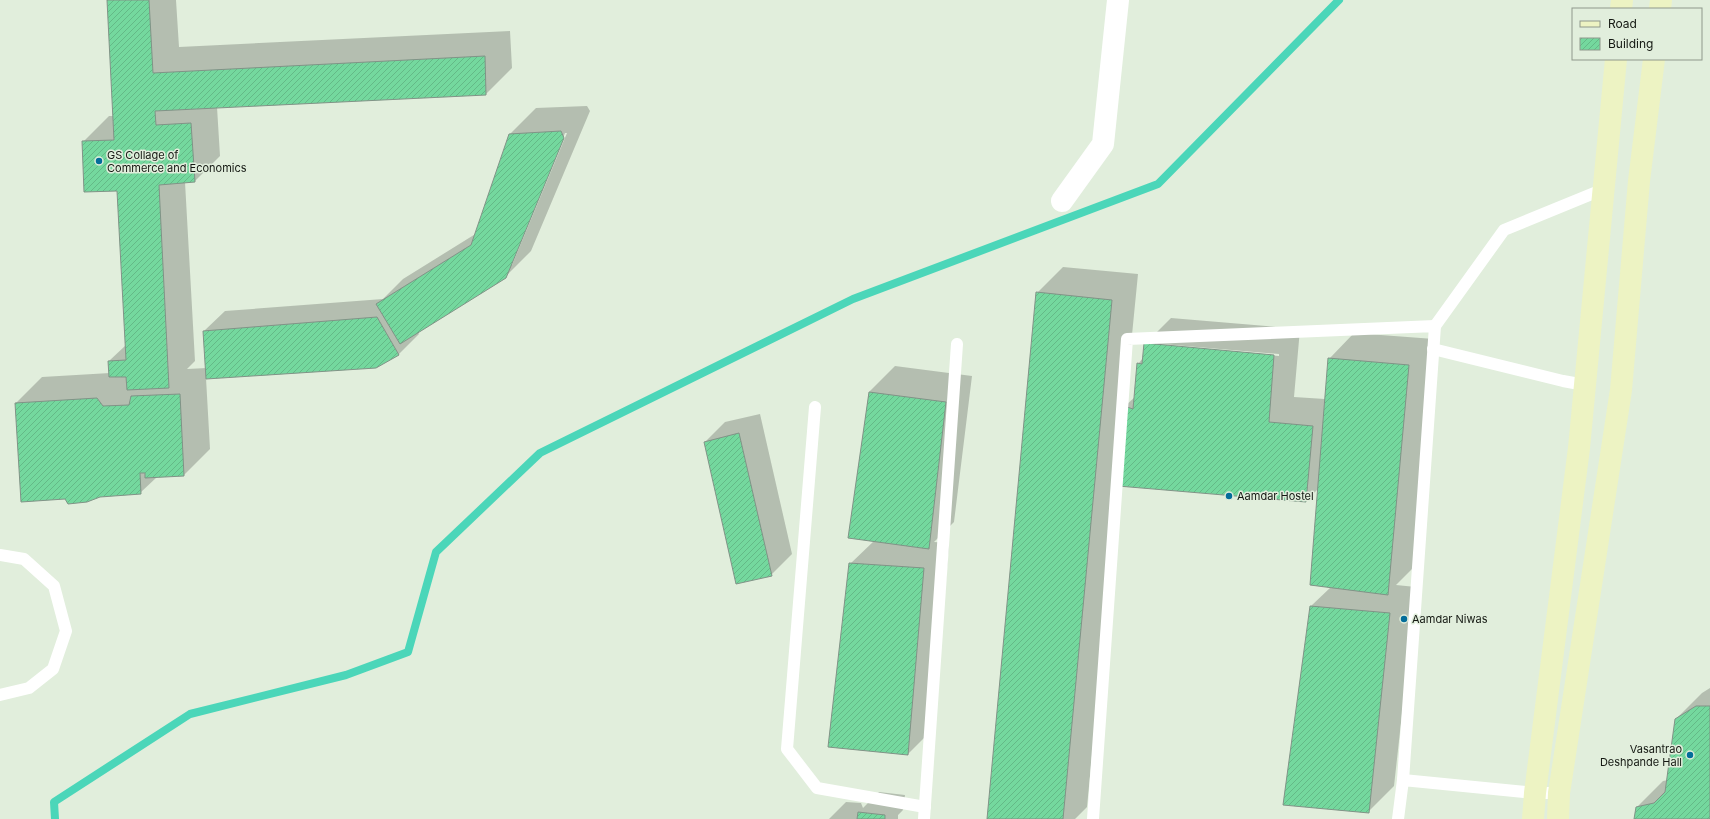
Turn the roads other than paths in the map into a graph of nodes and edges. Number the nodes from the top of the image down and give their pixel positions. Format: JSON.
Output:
{"nodes":[{"id":1,"x":1118,"y":0,"type":"edge"},
{"id":2,"x":1616,"y":60,"type":"edge"},
{"id":3,"x":1654,"y":60,"type":"edge"},
{"id":4,"x":1604,"y":190,"type":"junction"},
{"id":5,"x":1062,"y":201,"type":"dead end"},
{"id":6,"x":1435,"y":326,"type":"junction"},
{"id":7,"x":957,"y":344,"type":"dead end"},
{"id":8,"x":1433,"y":349,"type":"junction"},
{"id":9,"x":1585,"y":385,"type":"junction"},
{"id":10,"x":815,"y":407,"type":"dead end"},
{"id":11,"x":0,"y":555,"type":"edge"},
{"id":12,"x":0,"y":695,"type":"edge"},
{"id":13,"x":1403,"y":780,"type":"junction"},
{"id":14,"x":1535,"y":793,"type":"junction"},
{"id":15,"x":1559,"y":793,"type":"junction"},
{"id":16,"x":925,"y":807,"type":"junction"},
{"id":17,"x":924,"y":819,"type":"edge"},
{"id":18,"x":1093,"y":819,"type":"edge"},
{"id":19,"x":1398,"y":819,"type":"edge"},
{"id":20,"x":1534,"y":819,"type":"edge"},
{"id":21,"x":1558,"y":819,"type":"edge"}],
"edges":[{"from":1,"to":5,"type":"street"},
{"from":2,"to":4,"type":"main road"},
{"from":3,"to":15,"type":"main road"},
{"from":4,"to":6,"type":"lane"},
{"from":4,"to":9,"type":"main road"},
{"from":6,"to":8,"type":"lane"},
{"from":6,"to":18,"type":"lane"},
{"from":7,"to":16,"type":"lane"},
{"from":8,"to":9,"type":"lane"},
{"from":8,"to":13,"type":"lane"},
{"from":9,"to":14,"type":"main road"},
{"from":10,"to":16,"type":"lane"},
{"from":11,"to":12,"type":"lane"},
{"from":13,"to":14,"type":"lane"},
{"from":13,"to":19,"type":"lane"},
{"from":14,"to":15,"type":"lane"},
{"from":14,"to":20,"type":"main road"},
{"from":15,"to":21,"type":"main road"},
{"from":16,"to":17,"type":"lane"}]}
